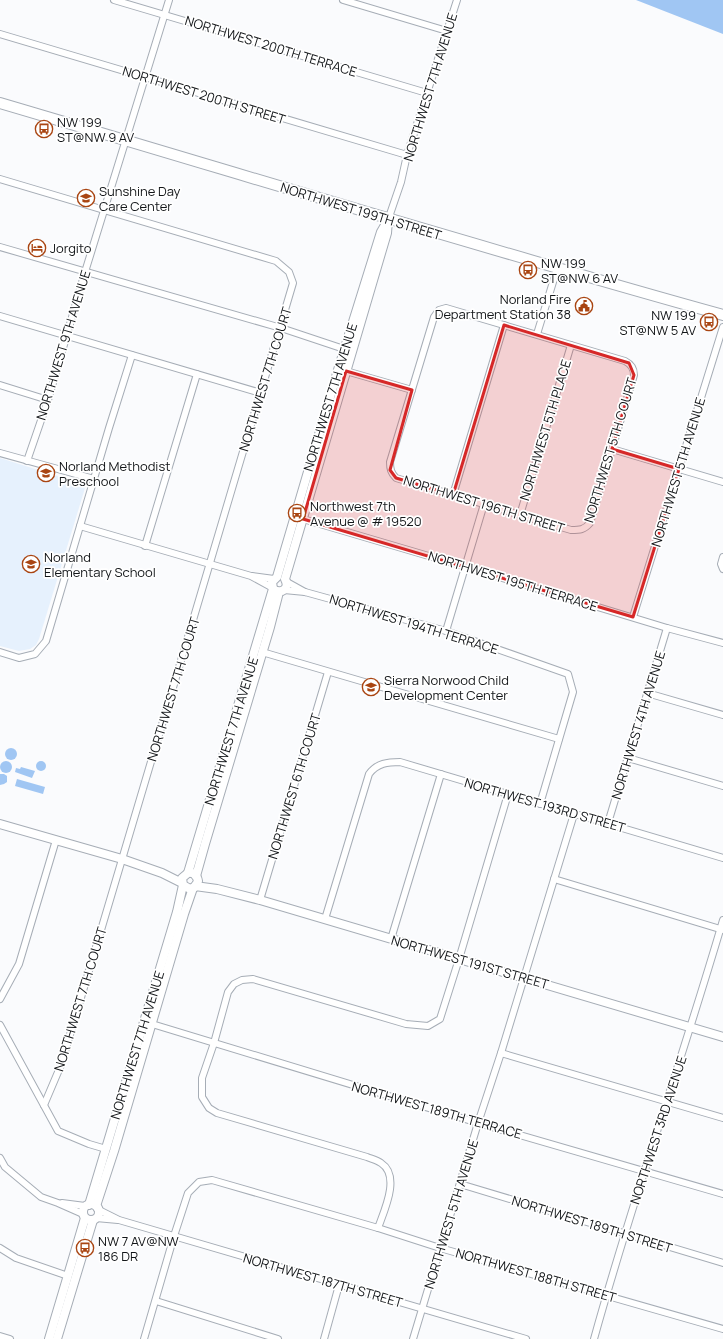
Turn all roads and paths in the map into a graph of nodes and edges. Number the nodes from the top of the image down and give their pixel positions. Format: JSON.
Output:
{"nodes":[{"id":1,"x":114,"y":0,"type":"edge"},
{"id":2,"x":169,"y":0,"type":"edge"},
{"id":3,"x":343,"y":0,"type":"edge"},
{"id":4,"x":457,"y":0,"type":"edge"},
{"id":5,"x":164,"y":15,"type":"junction"},
{"id":6,"x":447,"y":31,"type":"junction"},
{"id":7,"x":0,"y":34,"type":"edge"},
{"id":8,"x":146,"y":78,"type":"junction"},
{"id":9,"x":427,"y":93,"type":"junction"},
{"id":10,"x":0,"y":104,"type":"edge"},
{"id":11,"x":125,"y":140,"type":"junction"},
{"id":12,"x":408,"y":155,"type":"junction"},
{"id":13,"x":0,"y":179,"type":"edge"},
{"id":14,"x":104,"y":209,"type":"junction"},
{"id":15,"x":388,"y":220,"type":"junction"},
{"id":16,"x":0,"y":247,"type":"edge"},
{"id":17,"x":557,"y":269,"type":"junction"},
{"id":18,"x":85,"y":272,"type":"junction"},
{"id":19,"x":0,"y":316,"type":"edge"},
{"id":20,"x":723,"y":316,"type":"edge"},
{"id":21,"x":504,"y":325,"type":"junction"},
{"id":22,"x":723,"y":327,"type":"edge"},
{"id":23,"x":281,"y":328,"type":"junction"},
{"id":24,"x":537,"y":334,"type":"junction"},
{"id":25,"x":66,"y":335,"type":"junction"},
{"id":26,"x":571,"y":344,"type":"junction"},
{"id":27,"x":344,"y":349,"type":"junction"},
{"id":28,"x":132,"y":355,"type":"junction"},
{"id":29,"x":346,"y":371,"type":"junction"},
{"id":30,"x":197,"y":374,"type":"junction"},
{"id":31,"x":0,"y":385,"type":"edge"},
{"id":32,"x":412,"y":390,"type":"junction"},
{"id":33,"x":261,"y":393,"type":"junction"},
{"id":34,"x":48,"y":400,"type":"junction"},
{"id":35,"x":612,"y":449,"type":"junction"},
{"id":36,"x":0,"y":453,"type":"edge"},
{"id":37,"x":27,"y":461,"type":"junction"},
{"id":38,"x":679,"y":469,"type":"junction"},
{"id":39,"x":94,"y":479,"type":"junction"},
{"id":40,"x":723,"y":482,"type":"edge"},
{"id":41,"x":453,"y":495,"type":"junction"},
{"id":42,"x":484,"y":504,"type":"junction"},
{"id":43,"x":520,"y":515,"type":"junction"},
{"id":44,"x":303,"y":519,"type":"junction"},
{"id":45,"x":80,"y":526,"type":"junction"},
{"id":46,"x":581,"y":530,"type":"joint"},
{"id":47,"x":144,"y":546,"type":"junction"},
{"id":48,"x":723,"y":557,"type":"edge"},
{"id":49,"x":210,"y":564,"type":"junction"},
{"id":50,"x":466,"y":567,"type":"junction"},
{"id":51,"x":723,"y":569,"type":"edge"},
{"id":52,"x":279,"y":584,"type":"junction"},
{"id":53,"x":633,"y":617,"type":"junction"},
{"id":54,"x":667,"y":628,"type":"junction"},
{"id":55,"x":446,"y":631,"type":"junction"},
{"id":56,"x":723,"y":643,"type":"edge"},
{"id":57,"x":0,"y":652,"type":"edge"},
{"id":58,"x":262,"y":652,"type":"junction"},
{"id":59,"x":328,"y":672,"type":"junction"},
{"id":60,"x":647,"y":693,"type":"junction"},
{"id":61,"x":723,"y":715,"type":"edge"},
{"id":62,"x":559,"y":739,"type":"junction"},
{"id":63,"x":628,"y":758,"type":"junction"},
{"id":64,"x":441,"y":774,"type":"junction"},
{"id":65,"x":723,"y":786,"type":"edge"},
{"id":66,"x":508,"y":794,"type":"junction"},
{"id":67,"x":540,"y":804,"type":"junction"},
{"id":68,"x":574,"y":814,"type":"junction"},
{"id":69,"x":608,"y":823,"type":"junction"},
{"id":70,"x":0,"y":824,"type":"edge"},
{"id":71,"x":56,"y":840,"type":"junction"},
{"id":72,"x":723,"y":858,"type":"edge"},
{"id":73,"x":122,"y":859,"type":"junction"},
{"id":74,"x":554,"y":878,"type":"junction"},
{"id":75,"x":184,"y":879,"type":"junction"},
{"id":76,"x":196,"y":883,"type":"junction"},
{"id":77,"x":260,"y":900,"type":"junction"},
{"id":78,"x":325,"y":919,"type":"junction"},
{"id":79,"x":723,"y":920,"type":"edge"},
{"id":80,"x":722,"y":929,"type":"edge"},
{"id":81,"x":391,"y":939,"type":"junction"},
{"id":82,"x":459,"y":959,"type":"junction"},
{"id":83,"x":524,"y":978,"type":"junction"},
{"id":84,"x":0,"y":999,"type":"edge"},
{"id":85,"x":152,"y":1024,"type":"junction"},
{"id":86,"x":0,"y":1025,"type":"edge"},
{"id":87,"x":690,"y":1027,"type":"junction"},
{"id":88,"x":723,"y":1037,"type":"edge"},
{"id":89,"x":214,"y":1044,"type":"junction"},
{"id":90,"x":501,"y":1053,"type":"junction"},
{"id":91,"x":667,"y":1102,"type":"junction"},
{"id":92,"x":44,"y":1105,"type":"junction"},
{"id":93,"x":723,"y":1118,"type":"edge"},
{"id":94,"x":478,"y":1123,"type":"junction"},
{"id":95,"x":106,"y":1148,"type":"junction"},
{"id":96,"x":0,"y":1158,"type":"edge"},
{"id":97,"x":646,"y":1170,"type":"junction"},
{"id":98,"x":460,"y":1184,"type":"junction"},
{"id":99,"x":723,"y":1194,"type":"edge"},
{"id":100,"x":91,"y":1212,"type":"junction"},
{"id":101,"x":119,"y":1220,"type":"junction"},
{"id":102,"x":378,"y":1228,"type":"junction"},
{"id":103,"x":625,"y":1234,"type":"junction"},
{"id":104,"x":174,"y":1236,"type":"junction"},
{"id":105,"x":0,"y":1248,"type":"edge"},
{"id":106,"x":440,"y":1248,"type":"junction"},
{"id":107,"x":723,"y":1263,"type":"edge"},
{"id":108,"x":68,"y":1276,"type":"junction"},
{"id":109,"x":339,"y":1285,"type":"junction"},
{"id":110,"x":606,"y":1295,"type":"junction"},
{"id":111,"x":156,"y":1301,"type":"junction"},
{"id":112,"x":423,"y":1309,"type":"junction"},
{"id":113,"x":723,"y":1329,"type":"edge"},
{"id":114,"x":0,"y":1336,"type":"edge"},
{"id":115,"x":10,"y":1339,"type":"edge"},
{"id":116,"x":49,"y":1339,"type":"edge"},
{"id":117,"x":57,"y":1339,"type":"edge"},
{"id":118,"x":144,"y":1339,"type":"edge"},
{"id":119,"x":278,"y":1339,"type":"edge"},
{"id":120,"x":324,"y":1339,"type":"edge"},
{"id":121,"x":413,"y":1339,"type":"edge"},
{"id":122,"x":526,"y":1339,"type":"edge"},
{"id":123,"x":594,"y":1339,"type":"edge"}],
"edges":[{"from":1,"to":5,"type":"street","name":"NORTHWEST 200TH TERRACE"},
{"from":2,"to":5,"type":"street","name":"NORTHWEST 9TH AVENUE"},
{"from":3,"to":6,"type":"street"},
{"from":4,"to":6,"type":"street","name":"NORTHWEST 7TH AVENUE"},
{"from":5,"to":8,"type":"street","name":"NORTHWEST 9TH AVENUE"},
{"from":5,"to":9,"type":"street","name":"NORTHWEST 200TH TERRACE"},
{"from":6,"to":9,"type":"street","name":"NORTHWEST 7TH AVENUE"},
{"from":7,"to":8,"type":"street","name":"NORTHWEST 200TH STREET"},
{"from":8,"to":11,"type":"street","name":"NORTHWEST 9TH AVENUE"},
{"from":8,"to":12,"type":"street","name":"NORTHWEST 200TH STREET"},
{"from":9,"to":12,"type":"street","name":"NORTHWEST 7TH AVENUE"},
{"from":10,"to":11,"type":"main road","name":"NORTHWEST 199TH STREET"},
{"from":11,"to":14,"type":"street","name":"NORTHWEST 9TH AVENUE"},
{"from":11,"to":15,"type":"main road","name":"NORTHWEST 199TH STREET"},
{"from":12,"to":15,"type":"street","name":"NORTHWEST 7TH AVENUE"},
{"from":13,"to":14,"type":"street"},
{"from":14,"to":18,"type":"street","name":"NORTHWEST 9TH AVENUE"},
{"from":14,"to":23,"type":"street","name":"NORTHWEST 7TH COURT"},
{"from":15,"to":17,"type":"main road","name":"NORTHWEST 199TH STREET"},
{"from":15,"to":27,"type":"street","name":"NORTHWEST 7TH AVENUE"},
{"from":15,"to":29,"type":"street","name":"NORTHWEST 7TH AVENUE"},
{"from":16,"to":18,"type":"street"},
{"from":17,"to":20,"type":"main road","name":"NORTHWEST 199TH STREET"},
{"from":17,"to":24,"type":"street"},
{"from":18,"to":23,"type":"street"},
{"from":18,"to":25,"type":"street","name":"NORTHWEST 9TH AVENUE"},
{"from":19,"to":25,"type":"street"},
{"from":21,"to":24,"type":"street"},
{"from":21,"to":32,"type":"street"},
{"from":21,"to":41,"type":"street"},
{"from":22,"to":38,"type":"street","name":"NORTHWEST 5TH AVENUE"},
{"from":23,"to":27,"type":"street"},
{"from":23,"to":33,"type":"street","name":"NORTHWEST 7TH COURT"},
{"from":24,"to":26,"type":"street"},
{"from":25,"to":28,"type":"street"},
{"from":25,"to":34,"type":"street","name":"NORTHWEST 9TH AVENUE"},
{"from":26,"to":35,"type":"street","name":"NORTHWEST 5TH COURT"},
{"from":26,"to":43,"type":"street","name":"NORTHWEST 5TH PLACE"},
{"from":27,"to":52,"type":"street","name":"NORTHWEST 7TH AVENUE"},
{"from":28,"to":30,"type":"street"},
{"from":28,"to":39,"type":"street"},
{"from":29,"to":32,"type":"street"},
{"from":29,"to":44,"type":"street","name":"NORTHWEST 7TH AVENUE"},
{"from":30,"to":33,"type":"street"},
{"from":30,"to":47,"type":"street"},
{"from":31,"to":34,"type":"street"},
{"from":32,"to":41,"type":"street","name":"NORTHWEST 196TH STREET"},
{"from":33,"to":49,"type":"street","name":"NORTHWEST 7TH COURT"},
{"from":34,"to":37,"type":"street","name":"NORTHWEST 9TH AVENUE"},
{"from":35,"to":38,"type":"street"},
{"from":35,"to":46,"type":"street","name":"NORTHWEST 5TH COURT"},
{"from":36,"to":37,"type":"street"},
{"from":37,"to":39,"type":"street"},
{"from":38,"to":40,"type":"street"},
{"from":38,"to":53,"type":"street","name":"NORTHWEST 5TH AVENUE"},
{"from":39,"to":45,"type":"street"},
{"from":41,"to":42,"type":"street","name":"NORTHWEST 196TH STREET"},
{"from":42,"to":43,"type":"street","name":"NORTHWEST 196TH STREET"},
{"from":42,"to":50,"type":"street"},
{"from":43,"to":46,"type":"street","name":"NORTHWEST 196TH STREET"},
{"from":44,"to":50,"type":"street","name":"NORTHWEST 195TH TERRACE"},
{"from":44,"to":52,"type":"street","name":"NORTHWEST 7TH AVENUE"},
{"from":45,"to":47,"type":"street","name":"NORTHWEST 194TH TERRACE"},
{"from":45,"to":57,"type":"street"},
{"from":47,"to":49,"type":"street","name":"NORTHWEST 194TH TERRACE"},
{"from":48,"to":51,"type":"street"},
{"from":49,"to":52,"type":"street","name":"NORTHWEST 194TH TERRACE"},
{"from":49,"to":73,"type":"street","name":"NORTHWEST 7TH COURT"},
{"from":50,"to":53,"type":"street","name":"NORTHWEST 195TH TERRACE"},
{"from":50,"to":55,"type":"street"},
{"from":52,"to":55,"type":"street","name":"NORTHWEST 194TH TERRACE"},
{"from":52,"to":58,"type":"street","name":"NORTHWEST 7TH AVENUE"},
{"from":52,"to":75,"type":"street","name":"NORTHWEST 7TH AVENUE"},
{"from":53,"to":54,"type":"street","name":"NORTHWEST 195TH TERRACE"},
{"from":54,"to":56,"type":"street","name":"NORTHWEST 195TH TERRACE"},
{"from":54,"to":60,"type":"street","name":"NORTHWEST 4TH AVENUE"},
{"from":55,"to":62,"type":"street","name":"NORTHWEST 194TH TERRACE"},
{"from":58,"to":59,"type":"street"},
{"from":58,"to":76,"type":"street","name":"NORTHWEST 7TH AVENUE"},
{"from":59,"to":62,"type":"street"},
{"from":59,"to":77,"type":"street","name":"NORTHWEST 6TH COURT"},
{"from":60,"to":61,"type":"street"},
{"from":60,"to":63,"type":"street","name":"NORTHWEST 4TH AVENUE"},
{"from":62,"to":67,"type":"street"},
{"from":63,"to":65,"type":"street"},
{"from":63,"to":69,"type":"street","name":"NORTHWEST 4TH AVENUE"},
{"from":64,"to":66,"type":"street","name":"NORTHWEST 193RD STREET"},
{"from":64,"to":78,"type":"street","name":"NORTHWEST 193RD STREET"},
{"from":64,"to":81,"type":"street"},
{"from":66,"to":67,"type":"street","name":"NORTHWEST 193RD STREET"},
{"from":66,"to":82,"type":"street"},
{"from":67,"to":68,"type":"street","name":"NORTHWEST 193RD STREET"},
{"from":68,"to":69,"type":"street","name":"NORTHWEST 193RD STREET"},
{"from":68,"to":74,"type":"street","name":"NORTHWEST 5TH AVENUE"},
{"from":69,"to":72,"type":"street","name":"NORTHWEST 193RD STREET"},
{"from":70,"to":71,"type":"street"},
{"from":71,"to":73,"type":"street"},
{"from":71,"to":84,"type":"street"},
{"from":73,"to":75,"type":"street"},
{"from":73,"to":92,"type":"street","name":"NORTHWEST 7TH COURT"},
{"from":74,"to":80,"type":"street"},
{"from":74,"to":83,"type":"street","name":"NORTHWEST 5TH AVENUE"},
{"from":75,"to":76,"type":"street"},
{"from":75,"to":76,"type":"street"},
{"from":75,"to":95,"type":"street","name":"NORTHWEST 7TH AVENUE"},
{"from":76,"to":77,"type":"street","name":"NORTHWEST 191ST STREET"},
{"from":76,"to":85,"type":"street","name":"NORTHWEST 7TH AVENUE"},
{"from":77,"to":78,"type":"street","name":"NORTHWEST 191ST STREET"},
{"from":78,"to":81,"type":"street","name":"NORTHWEST 191ST STREET"},
{"from":79,"to":80,"type":"street","name":"NORTHWEST 3RD AVENUE"},
{"from":80,"to":87,"type":"street","name":"NORTHWEST 3RD AVENUE"},
{"from":81,"to":82,"type":"street","name":"NORTHWEST 191ST STREET"},
{"from":82,"to":83,"type":"street","name":"NORTHWEST 191ST STREET"},
{"from":82,"to":89,"type":"street"},
{"from":83,"to":87,"type":"street","name":"NORTHWEST 191ST STREET"},
{"from":83,"to":90,"type":"street","name":"NORTHWEST 5TH AVENUE"},
{"from":85,"to":89,"type":"street","name":"NORTHWEST 189TH TERRACE"},
{"from":85,"to":100,"type":"street","name":"NORTHWEST 7TH AVENUE"},
{"from":86,"to":92,"type":"street"},
{"from":87,"to":88,"type":"street","name":"NORTHWEST 191ST STREET"},
{"from":87,"to":91,"type":"street","name":"NORTHWEST 3RD AVENUE"},
{"from":89,"to":94,"type":"street","name":"NORTHWEST 189TH TERRACE"},
{"from":89,"to":102,"type":"street"},
{"from":90,"to":91,"type":"street"},
{"from":90,"to":94,"type":"street","name":"NORTHWEST 5TH AVENUE"},
{"from":91,"to":93,"type":"street"},
{"from":91,"to":97,"type":"street","name":"NORTHWEST 3RD AVENUE"},
{"from":92,"to":95,"type":"street"},
{"from":94,"to":97,"type":"street","name":"NORTHWEST 189TH TERRACE"},
{"from":94,"to":98,"type":"street","name":"NORTHWEST 5TH AVENUE"},
{"from":95,"to":100,"type":"street","name":"NORTHWEST 7TH AVENUE"},
{"from":96,"to":100,"type":"street"},
{"from":97,"to":99,"type":"street","name":"NORTHWEST 189TH TERRACE"},
{"from":97,"to":103,"type":"street","name":"NORTHWEST 3RD AVENUE"},
{"from":98,"to":103,"type":"street","name":"NORTHWEST 189TH STREET"},
{"from":98,"to":106,"type":"street","name":"NORTHWEST 5TH AVENUE"},
{"from":100,"to":101,"type":"street"},
{"from":100,"to":101,"type":"street"},
{"from":100,"to":108,"type":"street","name":"NORTHWEST 7TH AVENUE"},
{"from":100,"to":117,"type":"street","name":"NORTHWEST 7TH AVENUE"},
{"from":101,"to":104,"type":"street","name":"NORTHWEST 187TH STREET"},
{"from":102,"to":104,"type":"street","name":"NORTHWEST 188TH STREET"},
{"from":102,"to":106,"type":"street","name":"NORTHWEST 188TH STREET"},
{"from":103,"to":107,"type":"street","name":"NORTHWEST 189TH STREET"},
{"from":103,"to":110,"type":"street","name":"NORTHWEST 3RD AVENUE"},
{"from":104,"to":109,"type":"street","name":"NORTHWEST 187TH STREET"},
{"from":104,"to":111,"type":"street"},
{"from":105,"to":108,"type":"street"},
{"from":106,"to":110,"type":"street","name":"NORTHWEST 188TH STREET"},
{"from":106,"to":112,"type":"street","name":"NORTHWEST 5TH AVENUE"},
{"from":108,"to":116,"type":"street","name":"NORTHWEST 7TH AVENUE"},
{"from":109,"to":112,"type":"street","name":"NORTHWEST 187TH STREET"},
{"from":109,"to":120,"type":"street"},
{"from":110,"to":113,"type":"street","name":"NORTHWEST 188TH STREET"},
{"from":110,"to":123,"type":"street","name":"NORTHWEST 3RD AVENUE"},
{"from":111,"to":118,"type":"street"},
{"from":111,"to":119,"type":"street"},
{"from":112,"to":121,"type":"street","name":"NORTHWEST 5TH AVENUE"},
{"from":112,"to":122,"type":"street","name":"NORTHWEST 187TH STREET"},
{"from":114,"to":115,"type":"street"}]}
